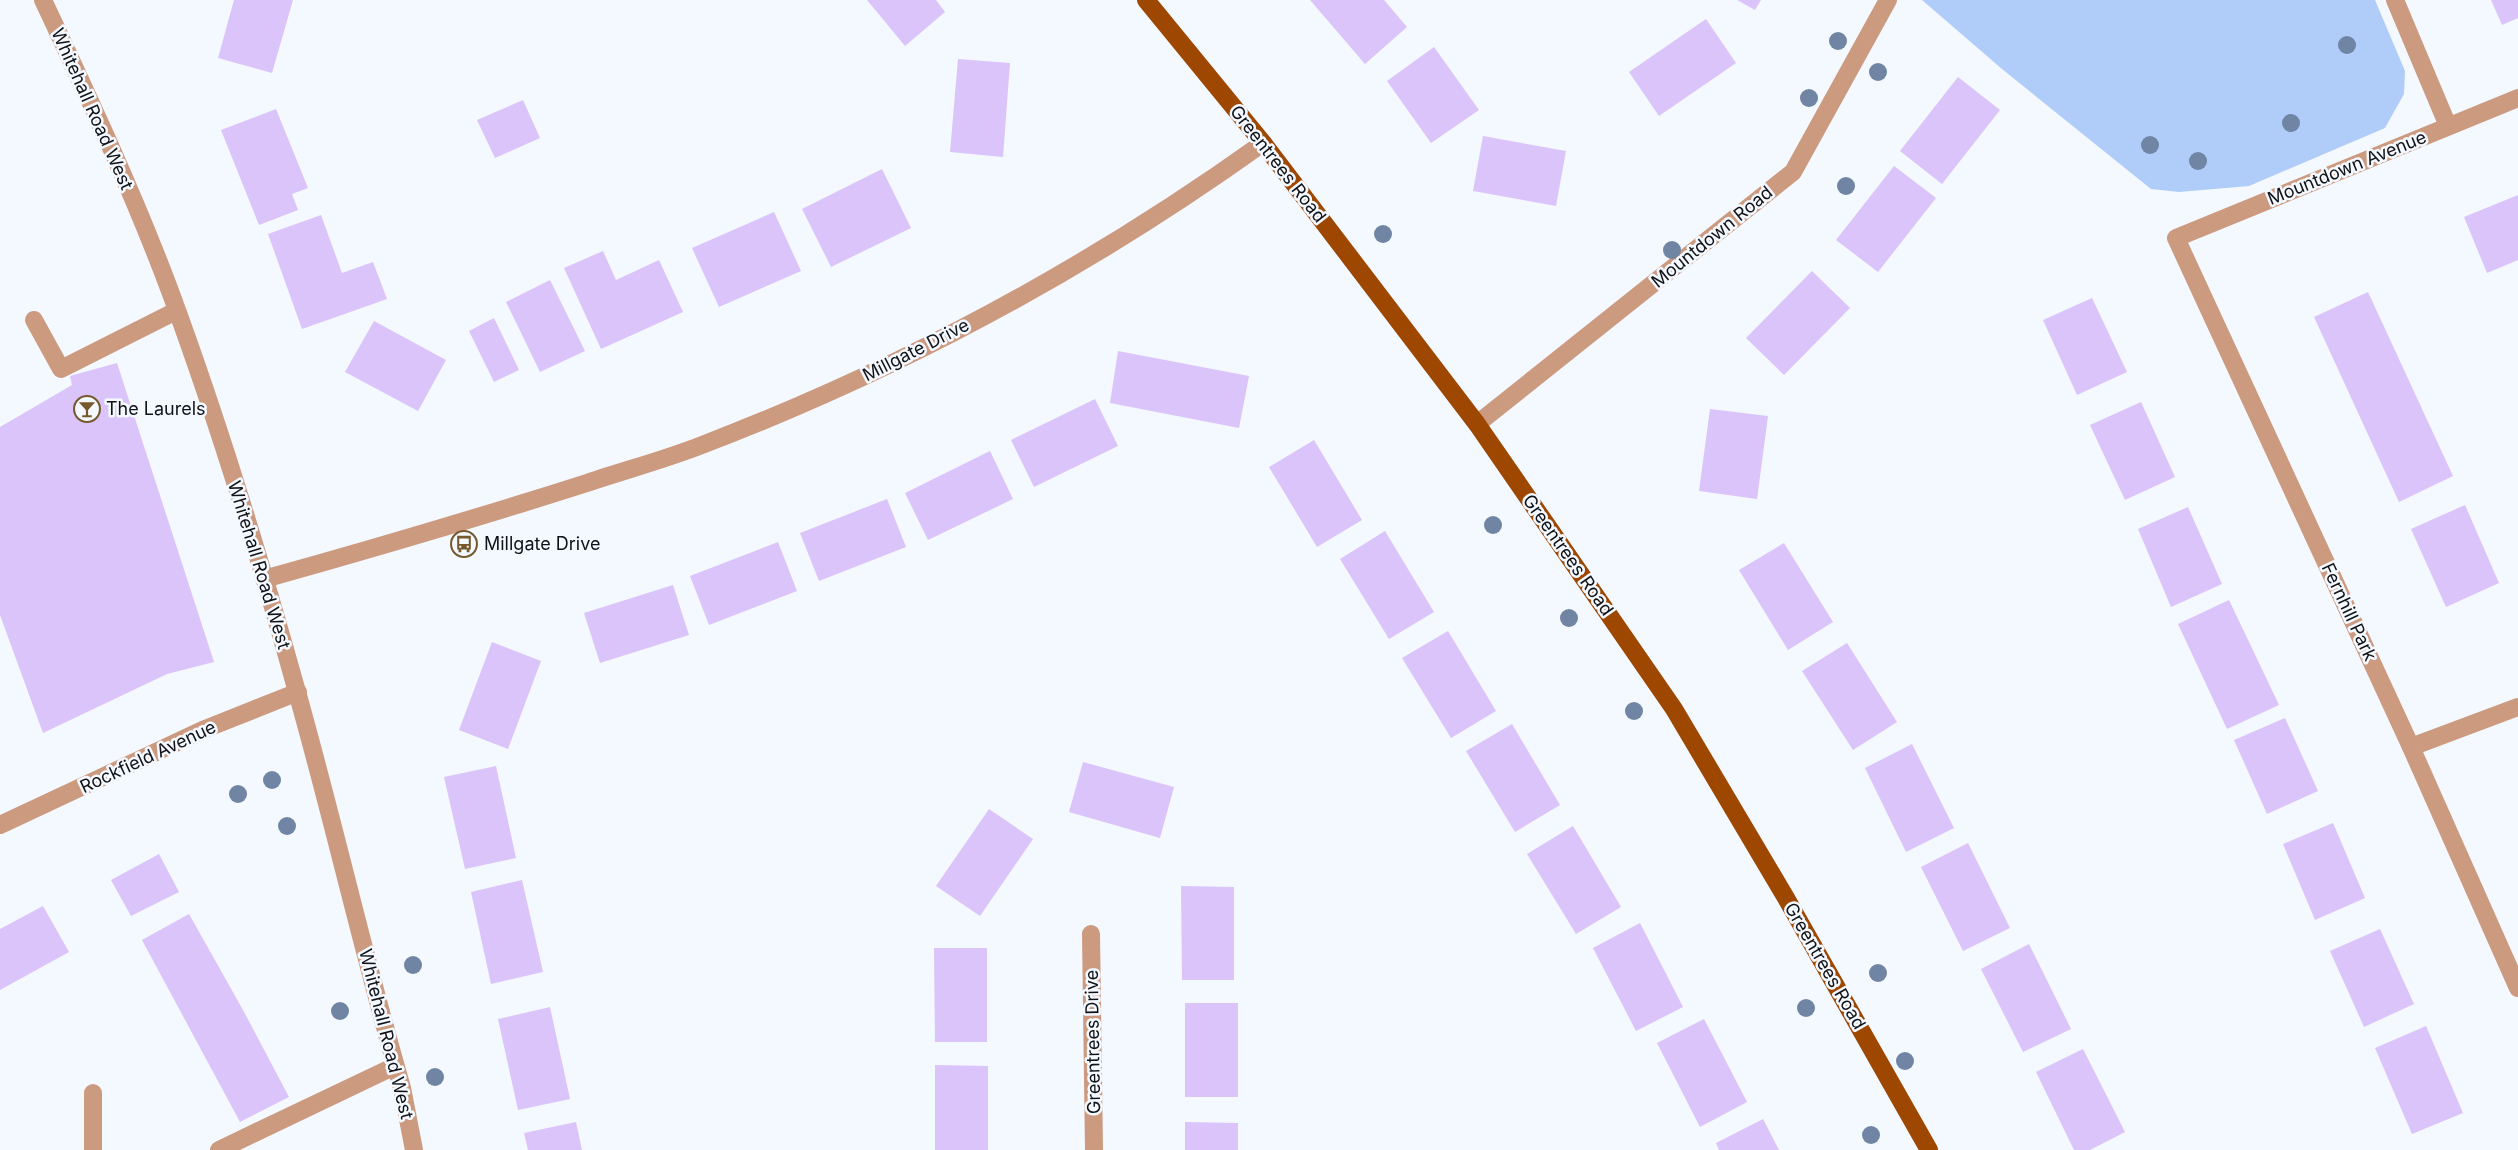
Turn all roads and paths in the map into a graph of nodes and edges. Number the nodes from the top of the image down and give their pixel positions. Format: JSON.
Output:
{"nodes":[{"id":1,"x":43,"y":0,"type":"edge"},
{"id":2,"x":1146,"y":0,"type":"edge"},
{"id":3,"x":1888,"y":0,"type":"edge"},
{"id":4,"x":2395,"y":0,"type":"edge"},
{"id":5,"x":2518,"y":98,"type":"edge"},
{"id":6,"x":2448,"y":126,"type":"junction"},
{"id":7,"x":1263,"y":143,"type":"junction"},
{"id":8,"x":2176,"y":238,"type":"joint"},
{"id":9,"x":176,"y":310,"type":"junction"},
{"id":10,"x":34,"y":320,"type":"dead end"},
{"id":11,"x":1477,"y":424,"type":"junction"},
{"id":12,"x":264,"y":579,"type":"junction"},
{"id":13,"x":298,"y":692,"type":"junction"},
{"id":14,"x":2518,"y":707,"type":"edge"},
{"id":15,"x":2411,"y":747,"type":"junction"},
{"id":16,"x":0,"y":825,"type":"edge"},
{"id":17,"x":1091,"y":934,"type":"dead end"},
{"id":18,"x":2518,"y":988,"type":"edge"},
{"id":19,"x":395,"y":1066,"type":"junction"},
{"id":20,"x":93,"y":1093,"type":"dead end"},
{"id":21,"x":93,"y":1150,"type":"edge"},
{"id":22,"x":219,"y":1150,"type":"edge"},
{"id":23,"x":414,"y":1150,"type":"edge"},
{"id":24,"x":1094,"y":1150,"type":"edge"},
{"id":25,"x":1929,"y":1150,"type":"edge"}],
"edges":[{"from":1,"to":9,"type":"street","name":"Whitehall Road West"},
{"from":2,"to":7,"type":"main road","name":"Greentrees Road"},
{"from":3,"to":11,"type":"street","name":"Mountdown Road"},
{"from":4,"to":6,"type":"street"},
{"from":5,"to":6,"type":"street","name":"Mountdown Avenue"},
{"from":6,"to":8,"type":"street","name":"Mountdown Avenue"},
{"from":7,"to":11,"type":"main road","name":"Greentrees Road"},
{"from":7,"to":12,"type":"street","name":"Millgate Drive"},
{"from":8,"to":15,"type":"street","name":"Fernhill Park"},
{"from":9,"to":10,"type":"street"},
{"from":9,"to":12,"type":"street","name":"Whitehall Road West"},
{"from":11,"to":25,"type":"main road","name":"Greentrees Road"},
{"from":12,"to":13,"type":"street","name":"Whitehall Road West"},
{"from":13,"to":16,"type":"street","name":"Rockfield Avenue"},
{"from":13,"to":19,"type":"street","name":"Whitehall Road West"},
{"from":14,"to":15,"type":"street"},
{"from":15,"to":18,"type":"street","name":"Fernhill Park"},
{"from":17,"to":24,"type":"street","name":"Greentrees Drive"},
{"from":19,"to":22,"type":"street"},
{"from":19,"to":23,"type":"street","name":"Whitehall Road West"},
{"from":20,"to":21,"type":"street"}]}
